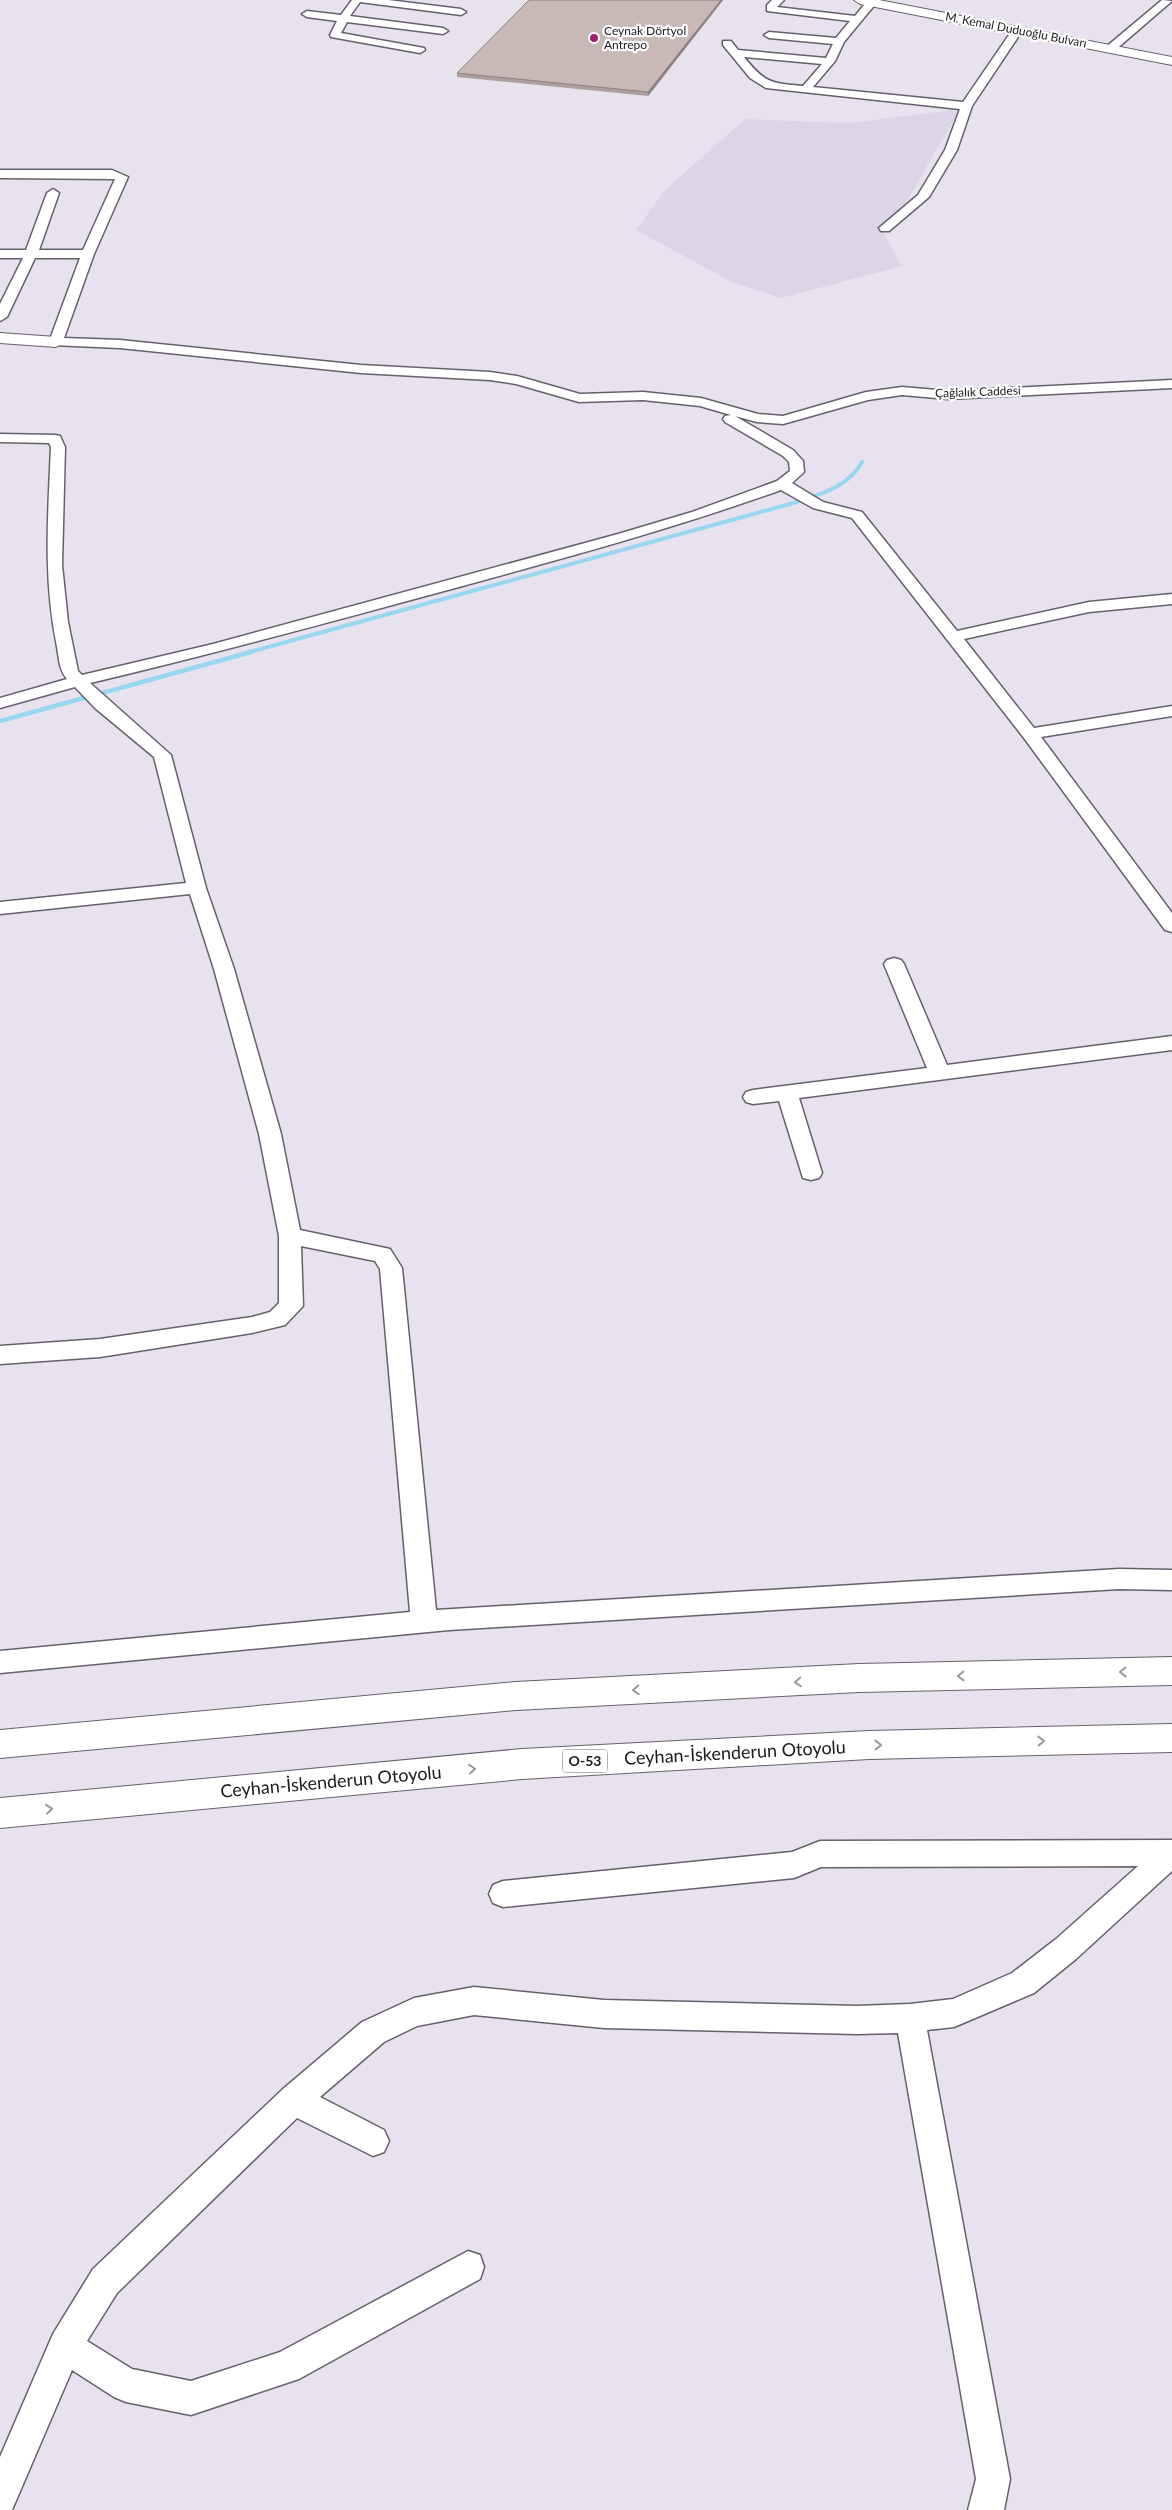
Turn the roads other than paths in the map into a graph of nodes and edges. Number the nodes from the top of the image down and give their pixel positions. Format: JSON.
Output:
{"nodes":[{"id":1,"x":358,"y":0,"type":"edge"},
{"id":2,"x":363,"y":0,"type":"edge"},
{"id":3,"x":779,"y":0,"type":"edge"},
{"id":4,"x":1168,"y":0,"type":"edge"},
{"id":5,"x":866,"y":1,"type":"edge"},
{"id":6,"x":307,"y":14,"type":"dead end"},
{"id":7,"x":344,"y":18,"type":"junction"},
{"id":8,"x":858,"y":18,"type":"junction"},
{"id":9,"x":443,"y":31,"type":"junction"},
{"id":10,"x":1017,"y":31,"type":"junction"},
{"id":11,"x":769,"y":35,"type":"dead end"},
{"id":12,"x":839,"y":41,"type":"junction"},
{"id":13,"x":727,"y":43,"type":"dead end"},
{"id":14,"x":1110,"y":49,"type":"junction"},
{"id":15,"x":420,"y":50,"type":"junction"},
{"id":16,"x":736,"y":52,"type":"junction"},
{"id":17,"x":830,"y":61,"type":"junction"},
{"id":18,"x":1172,"y":61,"type":"edge"},
{"id":19,"x":408,"y":62,"type":"dead end"},
{"id":20,"x":805,"y":90,"type":"junction"},
{"id":21,"x":966,"y":106,"type":"junction"},
{"id":22,"x":0,"y":174,"type":"edge"},
{"id":23,"x":53,"y":193,"type":"dead end"},
{"id":24,"x":885,"y":228,"type":"dead end"},
{"id":25,"x":18,"y":240,"type":"dead end"},
{"id":26,"x":36,"y":240,"type":"junction"},
{"id":27,"x":0,"y":254,"type":"edge"},
{"id":28,"x":32,"y":254,"type":"junction"},
{"id":29,"x":88,"y":254,"type":"junction"},
{"id":30,"x":0,"y":317,"type":"edge"},
{"id":31,"x":0,"y":338,"type":"edge"},
{"id":32,"x":56,"y":342,"type":"junction"},
{"id":33,"x":1172,"y":384,"type":"edge"},
{"id":34,"x":701,"y":402,"type":"junction"},
{"id":35,"x":0,"y":438,"type":"edge"},
{"id":36,"x":787,"y":487,"type":"junction"},
{"id":37,"x":1172,"y":599,"type":"edge"},
{"id":38,"x":953,"y":637,"type":"junction"},
{"id":39,"x":81,"y":684,"type":"junction"},
{"id":40,"x":0,"y":703,"type":"edge"},
{"id":41,"x":1172,"y":711,"type":"edge"},
{"id":42,"x":1030,"y":734,"type":"junction"},
{"id":43,"x":197,"y":888,"type":"junction"},
{"id":44,"x":0,"y":908,"type":"edge"},
{"id":45,"x":1172,"y":926,"type":"edge"},
{"id":46,"x":894,"y":964,"type":"dead end"},
{"id":47,"x":1172,"y":1044,"type":"edge"},
{"id":48,"x":940,"y":1074,"type":"junction"},
{"id":49,"x":787,"y":1092,"type":"junction"},
{"id":50,"x":753,"y":1097,"type":"dead end"},
{"id":51,"x":811,"y":1173,"type":"dead end"},
{"id":52,"x":290,"y":1236,"type":"junction"},
{"id":53,"x":0,"y":1355,"type":"edge"},
{"id":54,"x":1172,"y":1580,"type":"edge"},
{"id":55,"x":424,"y":1621,"type":"junction"},
{"id":56,"x":0,"y":1662,"type":"edge"},
{"id":57,"x":1172,"y":1670,"type":"edge"},
{"id":58,"x":1172,"y":1738,"type":"edge"},
{"id":59,"x":0,"y":1744,"type":"edge"},
{"id":60,"x":0,"y":1813,"type":"edge"},
{"id":61,"x":1171,"y":1853,"type":"edge"},
{"id":62,"x":503,"y":1894,"type":"dead end"},
{"id":63,"x":910,"y":2018,"type":"junction"},
{"id":64,"x":294,"y":2100,"type":"junction"},
{"id":65,"x":373,"y":2141,"type":"dead end"},
{"id":66,"x":468,"y":2267,"type":"dead end"},
{"id":67,"x":64,"y":2346,"type":"junction"},
{"id":68,"x":0,"y":2498,"type":"edge"},
{"id":69,"x":986,"y":2510,"type":"edge"}],
"edges":[{"from":1,"to":7,"type":"street"},
{"from":2,"to":9,"type":"street"},
{"from":3,"to":8,"type":"street"},
{"from":4,"to":14,"type":"street"},
{"from":5,"to":8,"type":"street"},
{"from":5,"to":10,"type":"main road","name":"M. Kemal Duduoğlu Bulvarı"},
{"from":6,"to":7,"type":"street"},
{"from":7,"to":9,"type":"street"},
{"from":7,"to":15,"type":"street"},
{"from":8,"to":12,"type":"street"},
{"from":9,"to":15,"type":"street"},
{"from":10,"to":14,"type":"main road","name":"M. Kemal Duduoğlu Bulvarı"},
{"from":10,"to":21,"type":"street"},
{"from":11,"to":12,"type":"street"},
{"from":12,"to":17,"type":"street"},
{"from":13,"to":16,"type":"street"},
{"from":14,"to":18,"type":"main road","name":"M. Kemal Duduoğlu Bulvarı"},
{"from":15,"to":19,"type":"street"},
{"from":16,"to":17,"type":"street"},
{"from":16,"to":20,"type":"street"},
{"from":17,"to":20,"type":"street"},
{"from":20,"to":21,"type":"street"},
{"from":21,"to":24,"type":"street"},
{"from":22,"to":29,"type":"street"},
{"from":23,"to":26,"type":"street"},
{"from":25,"to":26,"type":"street"},
{"from":26,"to":28,"type":"street"},
{"from":27,"to":28,"type":"street"},
{"from":28,"to":29,"type":"street"},
{"from":28,"to":30,"type":"street"},
{"from":29,"to":32,"type":"street"},
{"from":31,"to":32,"type":"main road"},
{"from":32,"to":34,"type":"street"},
{"from":33,"to":34,"type":"street","name":"Çağlalık Caddesi"},
{"from":34,"to":36,"type":"street"},
{"from":35,"to":39,"type":"street"},
{"from":36,"to":38,"type":"street"},
{"from":36,"to":39,"type":"street"},
{"from":37,"to":38,"type":"street"},
{"from":38,"to":42,"type":"street"},
{"from":39,"to":40,"type":"street"},
{"from":39,"to":43,"type":"street"},
{"from":41,"to":42,"type":"street"},
{"from":42,"to":45,"type":"street"},
{"from":43,"to":44,"type":"street"},
{"from":43,"to":52,"type":"street"},
{"from":46,"to":48,"type":"street"},
{"from":47,"to":48,"type":"street"},
{"from":48,"to":49,"type":"street"},
{"from":49,"to":50,"type":"street"},
{"from":49,"to":51,"type":"street"},
{"from":52,"to":53,"type":"street"},
{"from":52,"to":55,"type":"street"},
{"from":54,"to":55,"type":"street"},
{"from":55,"to":56,"type":"street"},
{"from":57,"to":59,"type":"main road","one_way":true},
{"from":60,"to":58,"type":"main road","name":"Ceyhan-İskenderun Otoyolu","number":"O-53","one_way":true},
{"from":61,"to":62,"type":"street"},
{"from":61,"to":63,"type":"street"},
{"from":63,"to":64,"type":"street"},
{"from":63,"to":69,"type":"street"},
{"from":64,"to":65,"type":"street"},
{"from":64,"to":67,"type":"street"},
{"from":66,"to":67,"type":"street"},
{"from":67,"to":68,"type":"street"}]}
